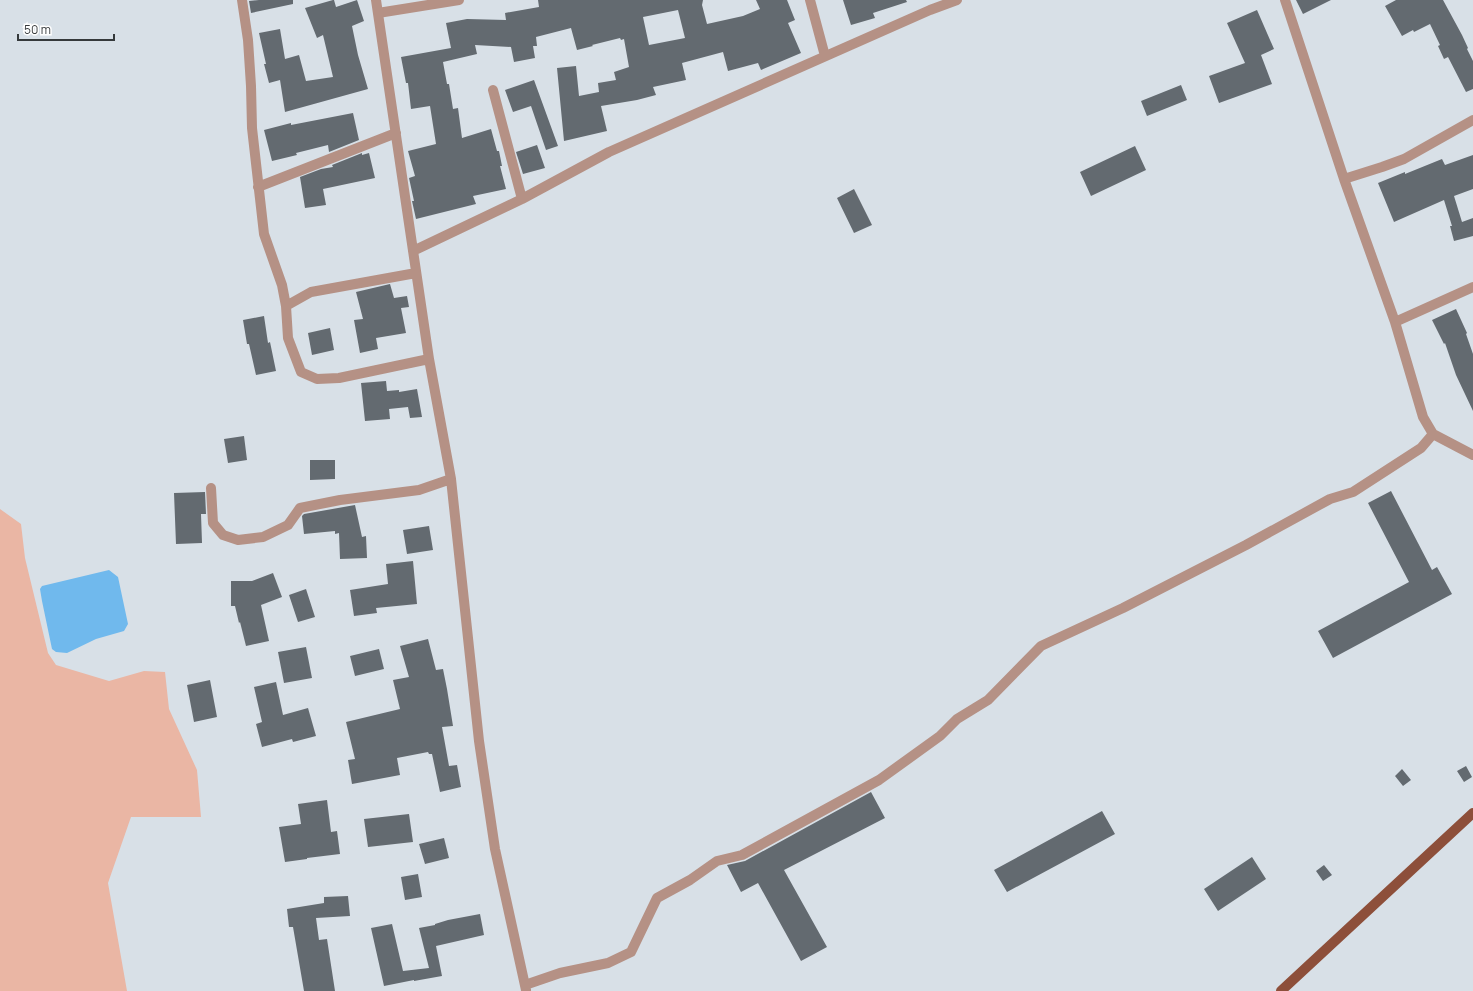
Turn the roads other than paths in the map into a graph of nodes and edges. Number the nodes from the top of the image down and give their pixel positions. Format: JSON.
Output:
{"nodes":[{"id":1,"x":242,"y":0,"type":"edge"},
{"id":2,"x":376,"y":0,"type":"edge"},
{"id":3,"x":459,"y":0,"type":"edge"},
{"id":4,"x":810,"y":0,"type":"edge"},
{"id":5,"x":957,"y":0,"type":"edge"},
{"id":6,"x":1285,"y":0,"type":"edge"},
{"id":7,"x":378,"y":13,"type":"junction"},
{"id":8,"x":825,"y":56,"type":"junction"},
{"id":9,"x":494,"y":90,"type":"dead end"},
{"id":10,"x":1473,"y":120,"type":"edge"},
{"id":11,"x":396,"y":133,"type":"junction"},
{"id":12,"x":1344,"y":179,"type":"junction"},
{"id":13,"x":258,"y":187,"type":"junction"},
{"id":14,"x":522,"y":199,"type":"junction"},
{"id":15,"x":413,"y":251,"type":"junction"},
{"id":16,"x":416,"y":273,"type":"junction"},
{"id":17,"x":1473,"y":287,"type":"edge"},
{"id":18,"x":286,"y":306,"type":"junction"},
{"id":19,"x":1395,"y":322,"type":"junction"},
{"id":20,"x":429,"y":359,"type":"junction"},
{"id":21,"x":1433,"y":434,"type":"junction"},
{"id":22,"x":1473,"y":455,"type":"edge"},
{"id":23,"x":451,"y":479,"type":"junction"},
{"id":24,"x":211,"y":488,"type":"dead end"},
{"id":25,"x":1473,"y":813,"type":"edge"},
{"id":26,"x":526,"y":988,"type":"edge"},
{"id":27,"x":1281,"y":991,"type":"edge"}],
"edges":[{"from":1,"to":13,"type":"street"},
{"from":2,"to":7,"type":"street"},
{"from":3,"to":7,"type":"street"},
{"from":4,"to":8,"type":"street"},
{"from":5,"to":8,"type":"street"},
{"from":6,"to":12,"type":"street"},
{"from":7,"to":11,"type":"street"},
{"from":8,"to":14,"type":"street"},
{"from":9,"to":14,"type":"street"},
{"from":10,"to":12,"type":"street"},
{"from":11,"to":13,"type":"street"},
{"from":11,"to":15,"type":"street"},
{"from":12,"to":19,"type":"street"},
{"from":13,"to":18,"type":"street"},
{"from":14,"to":15,"type":"street"},
{"from":15,"to":16,"type":"street"},
{"from":16,"to":18,"type":"street"},
{"from":16,"to":20,"type":"street"},
{"from":17,"to":19,"type":"street"},
{"from":18,"to":20,"type":"street"},
{"from":19,"to":21,"type":"street"},
{"from":20,"to":23,"type":"street"},
{"from":21,"to":22,"type":"street"},
{"from":21,"to":26,"type":"street"},
{"from":23,"to":24,"type":"street"},
{"from":23,"to":26,"type":"street"},
{"from":25,"to":27,"type":"main road"}]}
